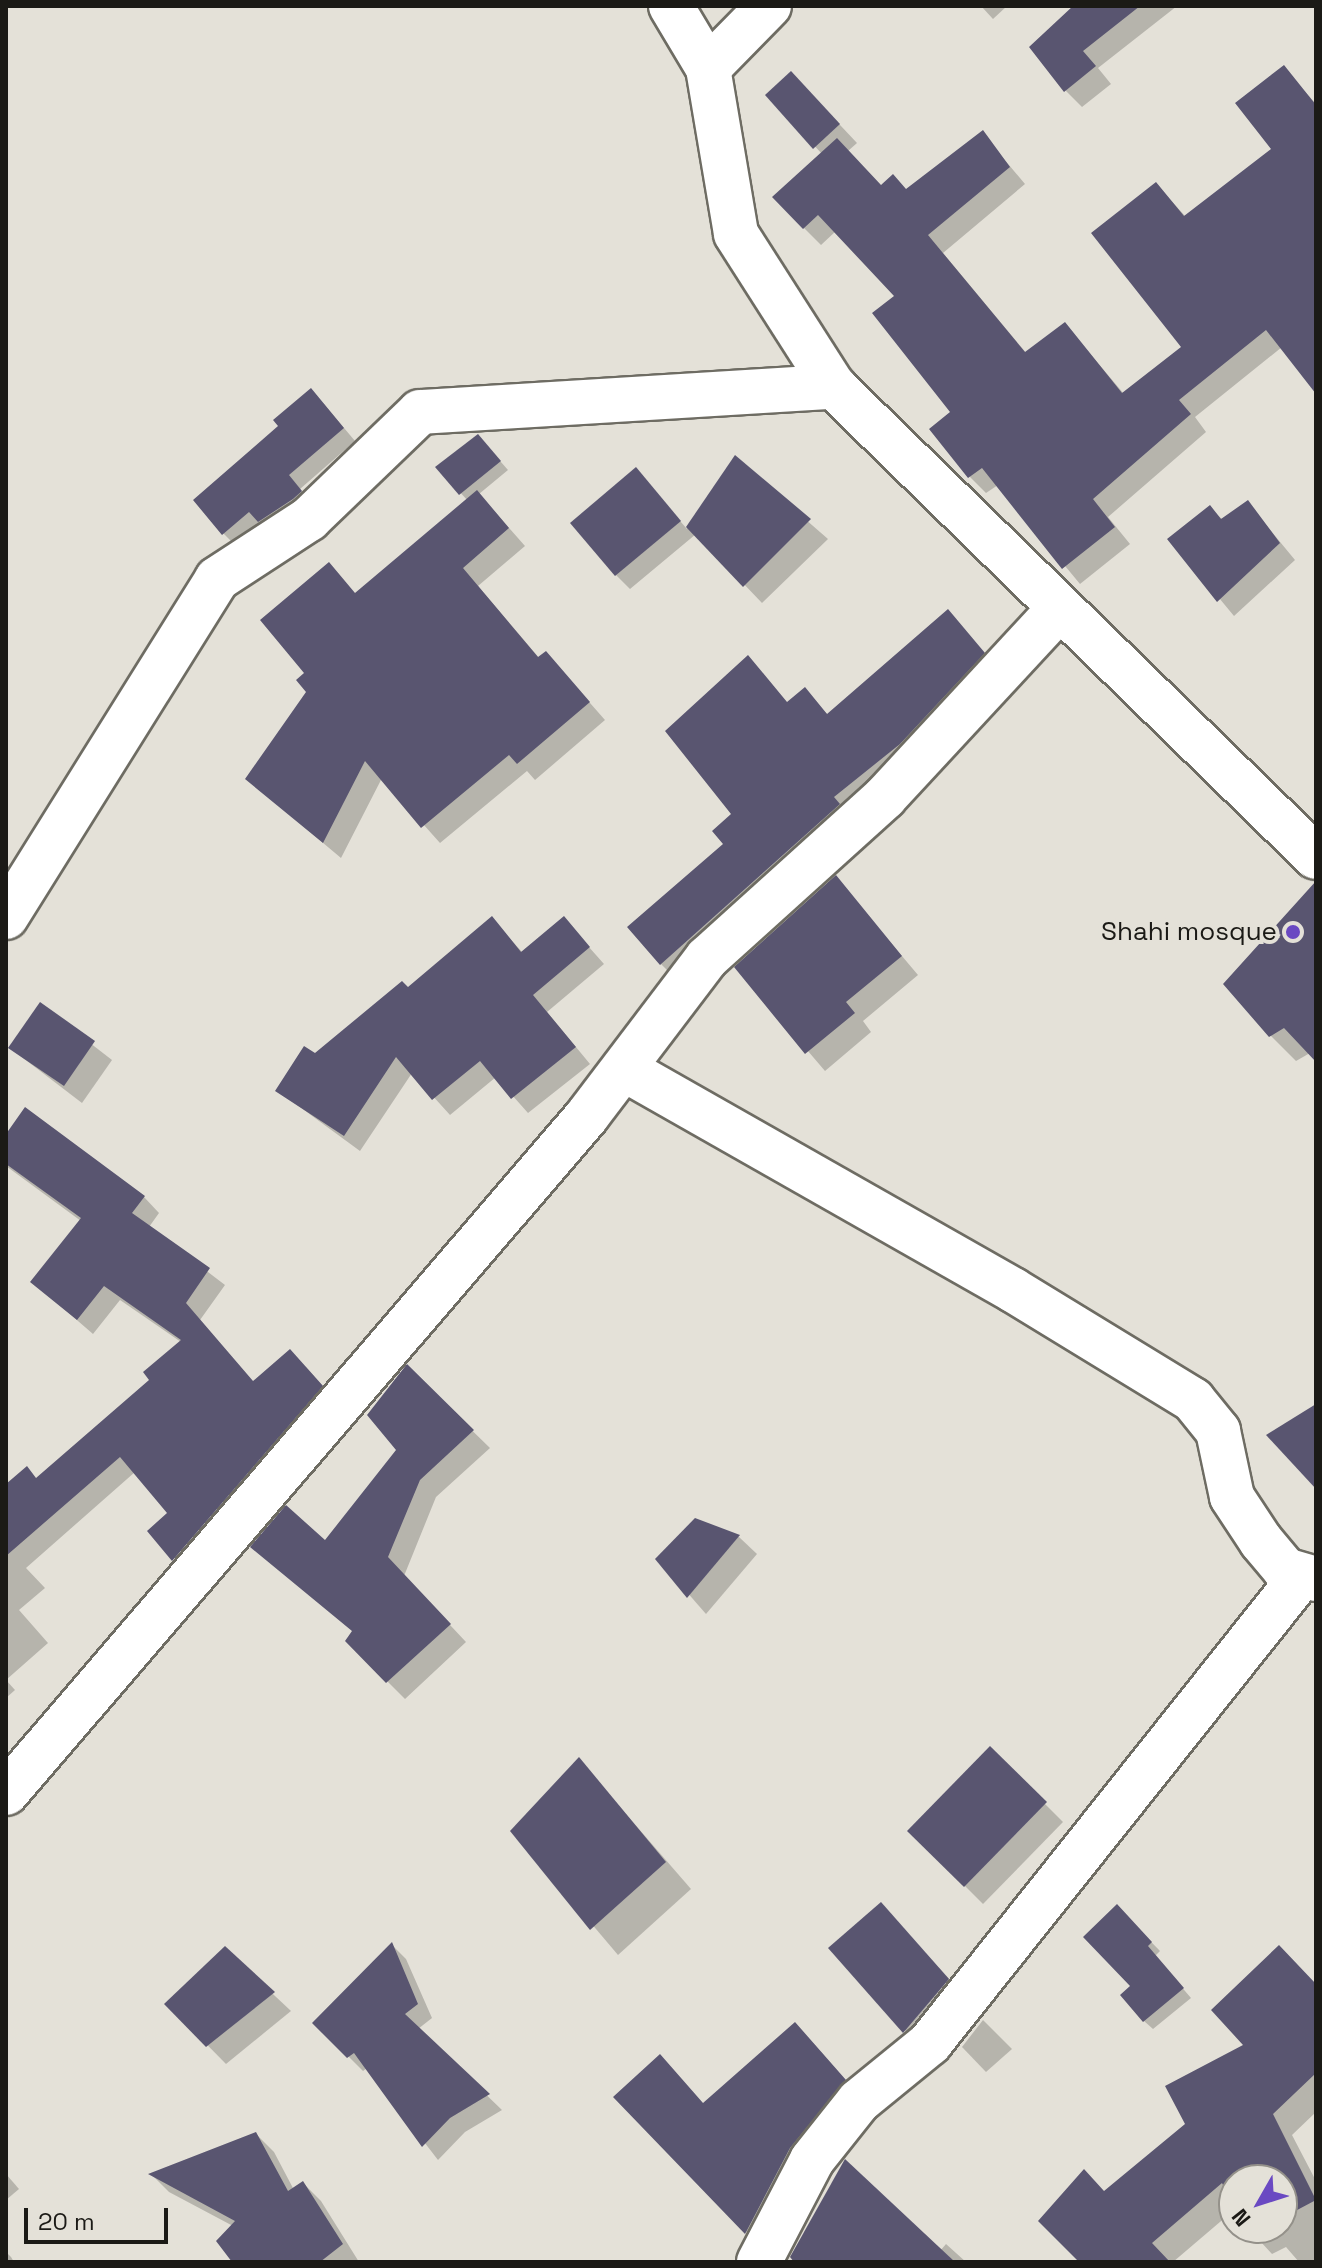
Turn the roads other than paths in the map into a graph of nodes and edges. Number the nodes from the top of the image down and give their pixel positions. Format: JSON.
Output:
{"nodes":[{"id":1,"x":671,"y":6,"type":"edge"},
{"id":2,"x":769,"y":6,"type":"edge"},
{"id":3,"x":708,"y":68,"type":"junction"},
{"id":4,"x":834,"y":387,"type":"junction"},
{"id":5,"x":1059,"y":609,"type":"junction"},
{"id":6,"x":1316,"y":857,"type":"edge"},
{"id":7,"x":6,"y":917,"type":"edge"},
{"id":8,"x":624,"y":1069,"type":"junction"},
{"id":9,"x":1308,"y":1579,"type":"edge"},
{"id":10,"x":6,"y":1793,"type":"edge"},
{"id":11,"x":759,"y":2262,"type":"edge"}],
"edges":[{"from":1,"to":3,"type":"street"},
{"from":2,"to":3,"type":"street"},
{"from":3,"to":4,"type":"street"},
{"from":4,"to":5,"type":"street"},
{"from":4,"to":7,"type":"street"},
{"from":5,"to":6,"type":"street"},
{"from":5,"to":8,"type":"street"},
{"from":8,"to":9,"type":"street"},
{"from":8,"to":10,"type":"street"},
{"from":9,"to":11,"type":"street"}]}
